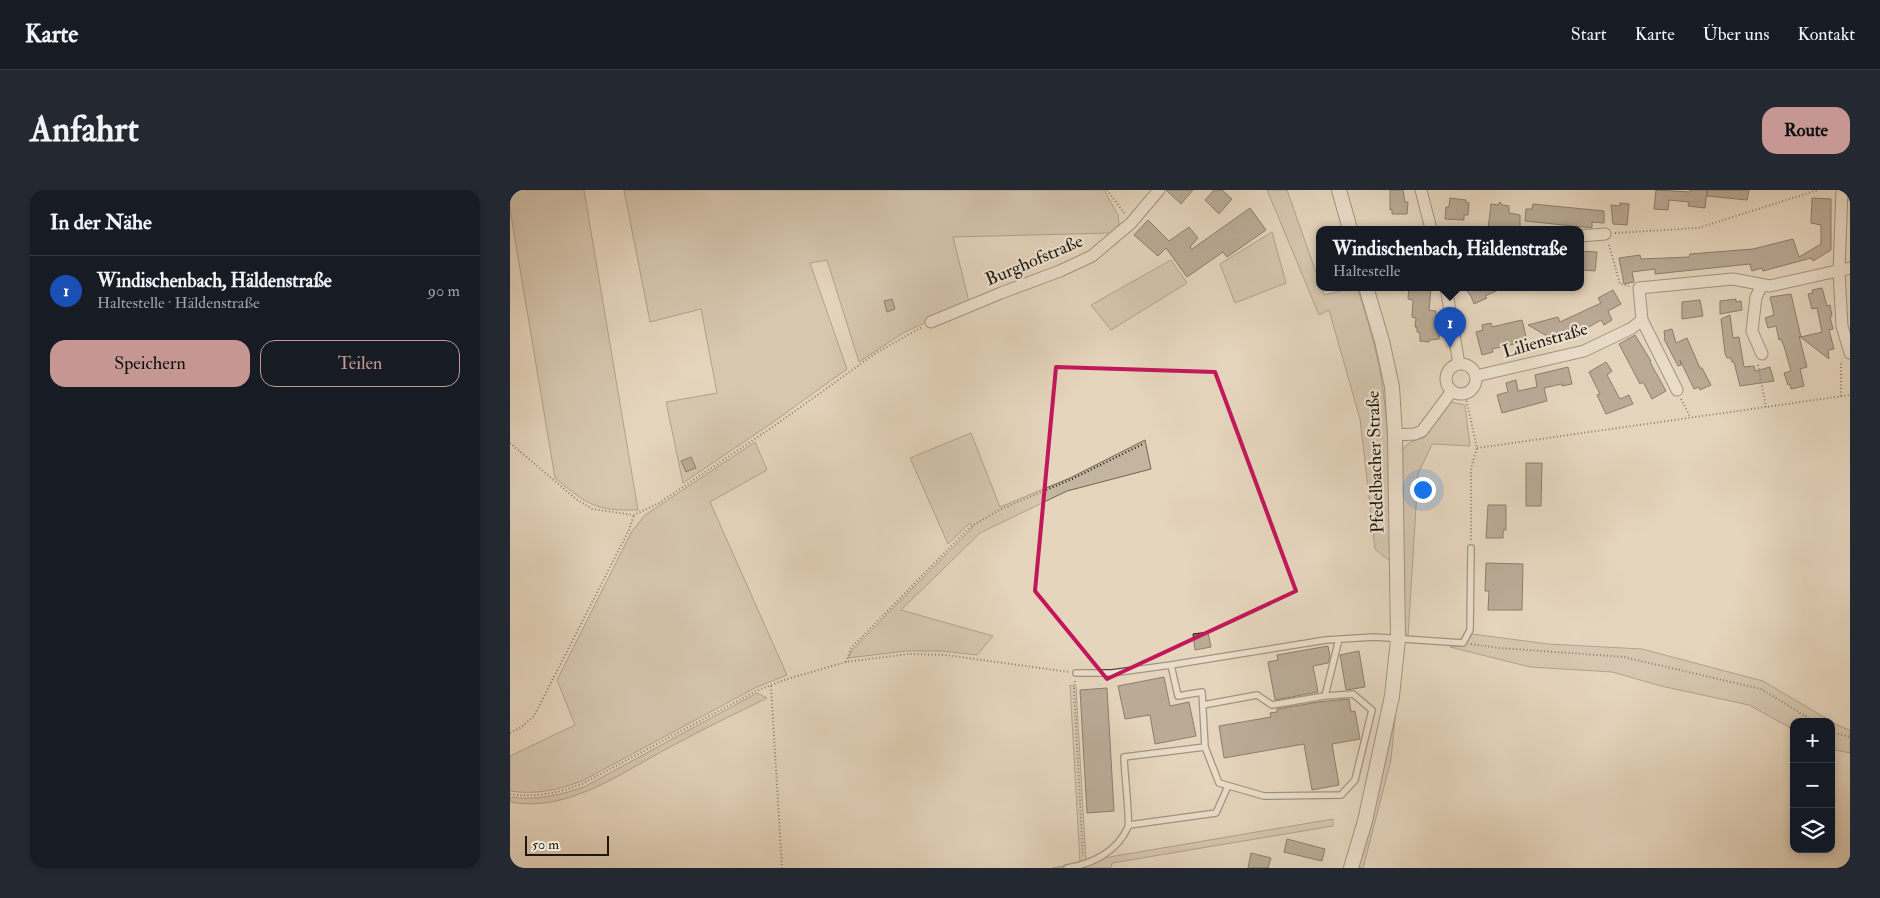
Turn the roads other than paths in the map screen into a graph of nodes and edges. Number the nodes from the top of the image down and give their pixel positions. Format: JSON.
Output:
{"nodes":[{"id":1,"x":1159,"y":190,"type":"edge"},
{"id":2,"x":1339,"y":190,"type":"edge"},
{"id":3,"x":1421,"y":190,"type":"edge"},
{"id":4,"x":1842,"y":190,"type":"edge"},
{"id":5,"x":1349,"y":226,"type":"edge"},
{"id":6,"x":1430,"y":226,"type":"edge"},
{"id":7,"x":1606,"y":234,"type":"road end"},
{"id":8,"x":1584,"y":236,"type":"edge"},
{"id":9,"x":1845,"y":270,"type":"edge"},
{"id":10,"x":1762,"y":285,"type":"junction"},
{"id":11,"x":1367,"y":291,"type":"edge"},
{"id":12,"x":1447,"y":291,"type":"edge"},
{"id":13,"x":1642,"y":320,"type":"junction"},
{"id":14,"x":931,"y":322,"type":"road end"},
{"id":15,"x":1762,"y":354,"type":"road end"},
{"id":16,"x":1848,"y":356,"type":"edge"},
{"id":17,"x":1459,"y":364,"type":"junction"},
{"id":18,"x":1476,"y":376,"type":"junction"},
{"id":19,"x":1677,"y":390,"type":"road end"},
{"id":20,"x":1452,"y":391,"type":"junction"},
{"id":21,"x":1395,"y":435,"type":"junction"},
{"id":22,"x":1471,"y":548,"type":"road end"},
{"id":23,"x":1339,"y":639,"type":"junction"},
{"id":24,"x":1398,"y":639,"type":"junction"},
{"id":25,"x":1171,"y":665,"type":"junction"},
{"id":26,"x":1076,"y":674,"type":"road end"},
{"id":27,"x":1324,"y":696,"type":"junction"},
{"id":28,"x":1203,"y":705,"type":"junction"},
{"id":29,"x":1205,"y":747,"type":"junction"},
{"id":30,"x":1228,"y":786,"type":"junction"},
{"id":31,"x":1129,"y":825,"type":"junction"},
{"id":32,"x":1067,"y":868,"type":"edge"},
{"id":33,"x":1351,"y":868,"type":"edge"}],
"edges":[{"from":1,"to":14,"type":"street","name":"Burghofstraße"},
{"from":2,"to":5,"type":"street"},
{"from":3,"to":6,"type":"street"},
{"from":4,"to":9,"type":"street"},
{"from":7,"to":8,"type":"street"},
{"from":9,"to":10,"type":"street"},
{"from":9,"to":16,"type":"street"},
{"from":10,"to":13,"type":"street"},
{"from":10,"to":15,"type":"street"},
{"from":11,"to":21,"type":"street","name":"Pfedelbacher Straße"},
{"from":12,"to":17,"type":"street"},
{"from":13,"to":18,"type":"street","name":"Lilienstraße"},
{"from":13,"to":19,"type":"street"},
{"from":17,"to":18,"type":"street"},
{"from":17,"to":20,"type":"street"},
{"from":18,"to":20,"type":"street"},
{"from":20,"to":21,"type":"street"},
{"from":21,"to":24,"type":"street","name":"Pfedelbacher Straße"},
{"from":22,"to":24,"type":"lane"},
{"from":23,"to":24,"type":"lane"},
{"from":23,"to":25,"type":"lane"},
{"from":23,"to":27,"type":"lane"},
{"from":24,"to":33,"type":"street","name":"Pfedelbacher Straße"},
{"from":25,"to":26,"type":"lane"},
{"from":25,"to":28,"type":"lane"},
{"from":27,"to":28,"type":"lane"},
{"from":27,"to":30,"type":"lane"},
{"from":28,"to":29,"type":"lane"},
{"from":29,"to":30,"type":"lane"},
{"from":29,"to":31,"type":"lane"},
{"from":30,"to":31,"type":"lane"},
{"from":31,"to":32,"type":"lane"}]}
